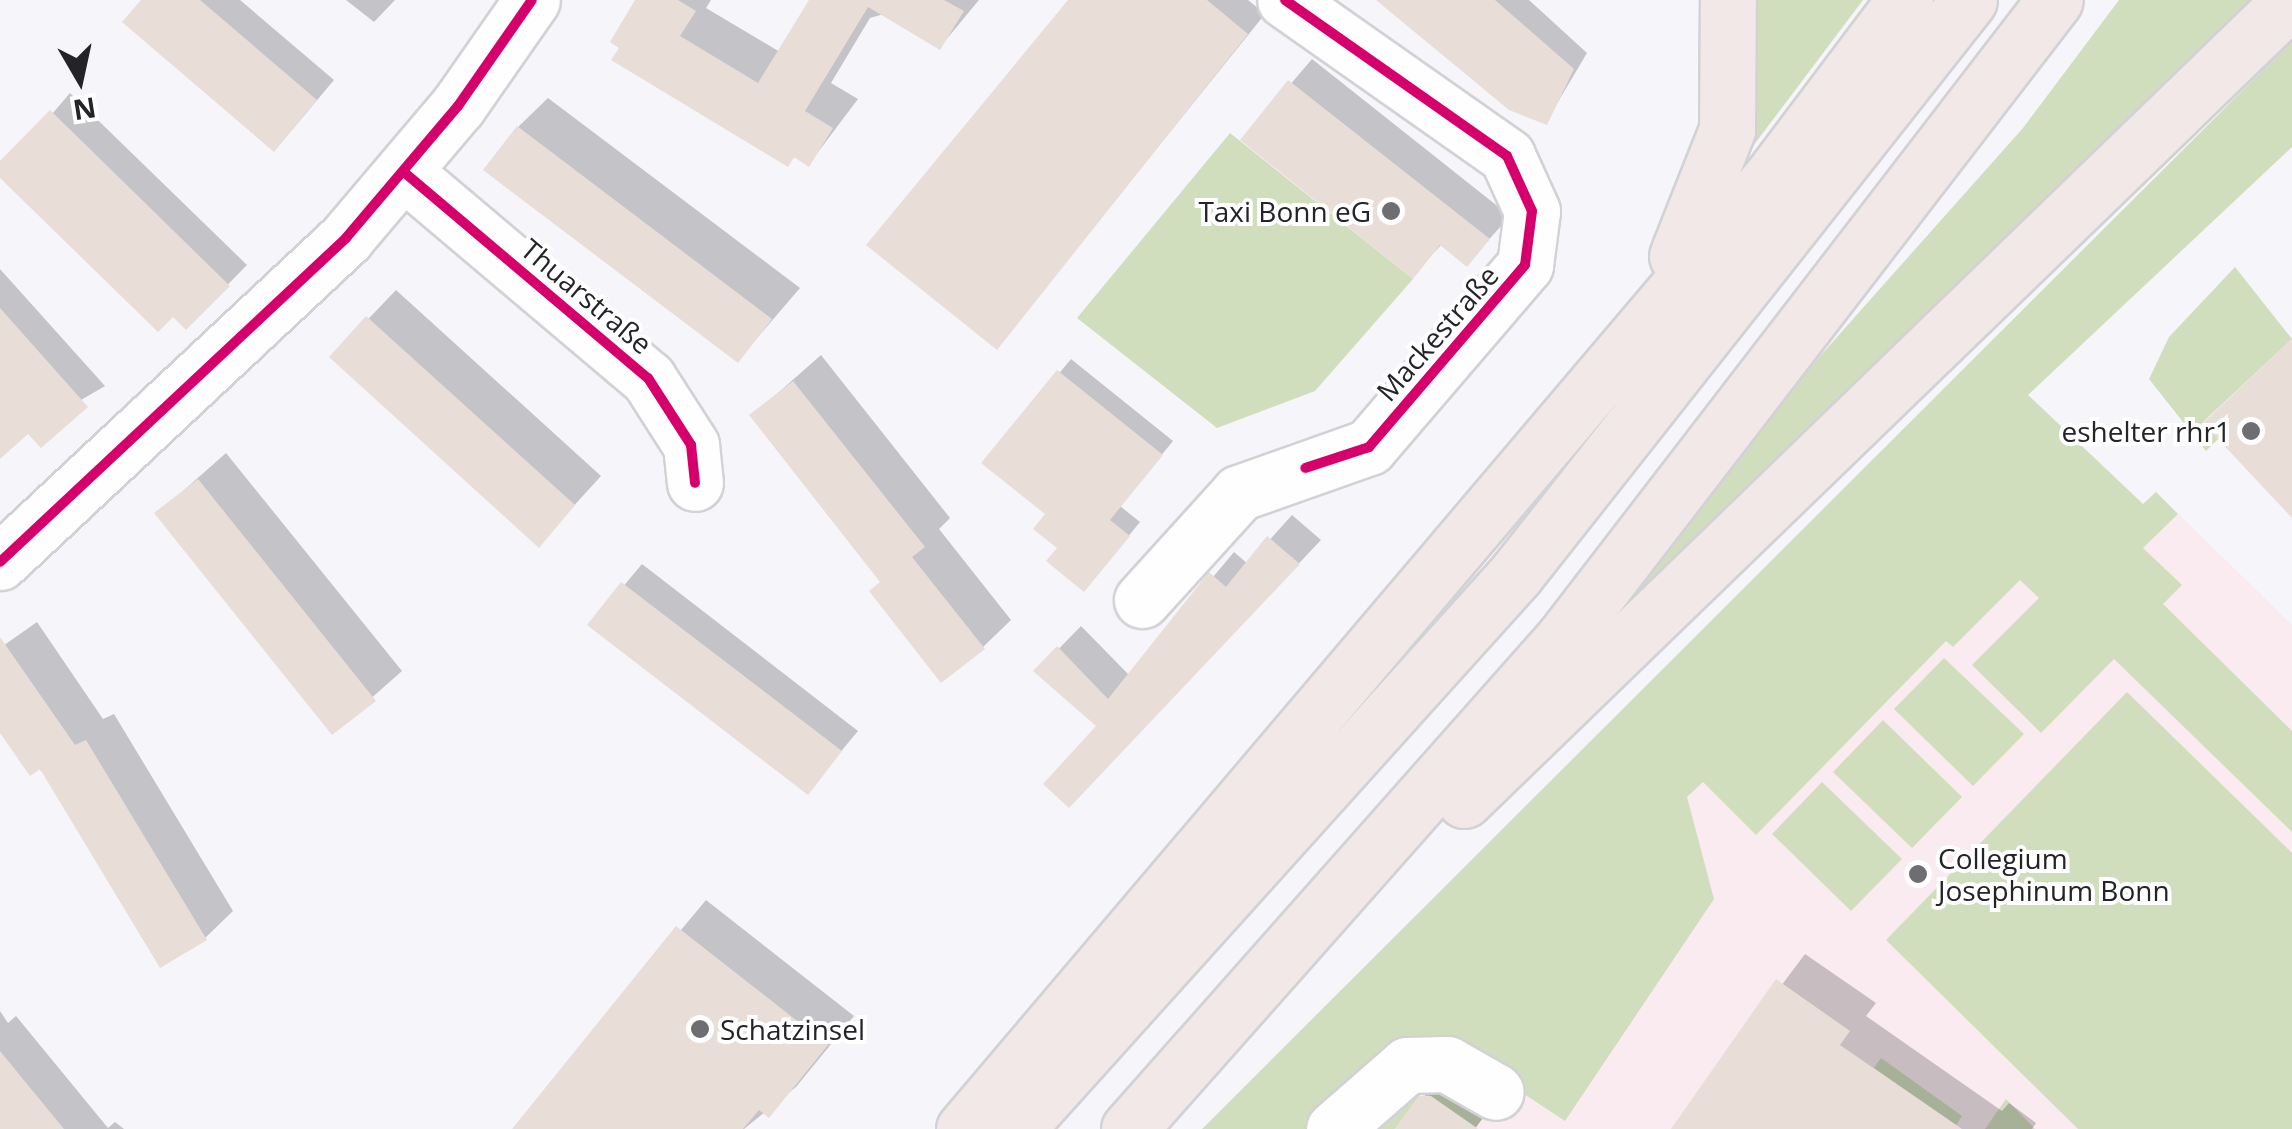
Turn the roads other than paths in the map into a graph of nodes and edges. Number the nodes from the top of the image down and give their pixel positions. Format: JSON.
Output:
{"nodes":[{"id":1,"x":532,"y":0,"type":"edge"},
{"id":2,"x":1285,"y":0,"type":"edge"},
{"id":3,"x":1728,"y":0,"type":"edge"},
{"id":4,"x":1905,"y":0,"type":"edge"},
{"id":5,"x":1969,"y":0,"type":"edge"},
{"id":6,"x":2055,"y":0,"type":"edge"},
{"id":7,"x":2291,"y":0,"type":"edge"},
{"id":8,"x":406,"y":173,"type":"junction"},
{"id":9,"x":1636,"y":330,"type":"junction"},
{"id":10,"x":695,"y":484,"type":"dead end"},
{"id":11,"x":8,"y":539,"type":"edge"},
{"id":12,"x":1142,"y":600,"type":"dead end"},
{"id":13,"x":1256,"y":992,"type":"junction"},
{"id":14,"x":1496,"y":1092,"type":"dead end"},
{"id":15,"x":964,"y":1129,"type":"edge"},
{"id":16,"x":1016,"y":1129,"type":"edge"},
{"id":17,"x":1129,"y":1129,"type":"edge"},
{"id":18,"x":1334,"y":1129,"type":"edge"}],
"edges":[{"from":1,"to":8,"type":"street"},
{"from":2,"to":12,"type":"street","name":"Mackestraße"},
{"from":3,"to":9,"type":"highway"},
{"from":4,"to":9,"type":"highway"},
{"from":5,"to":16,"type":"highway"},
{"from":6,"to":13,"type":"highway"},
{"from":7,"to":13,"type":"highway"},
{"from":8,"to":10,"type":"street","name":"Thuarstraße"},
{"from":8,"to":11,"type":"street"},
{"from":9,"to":15,"type":"highway"},
{"from":13,"to":17,"type":"highway"},
{"from":14,"to":18,"type":"street"}]}
